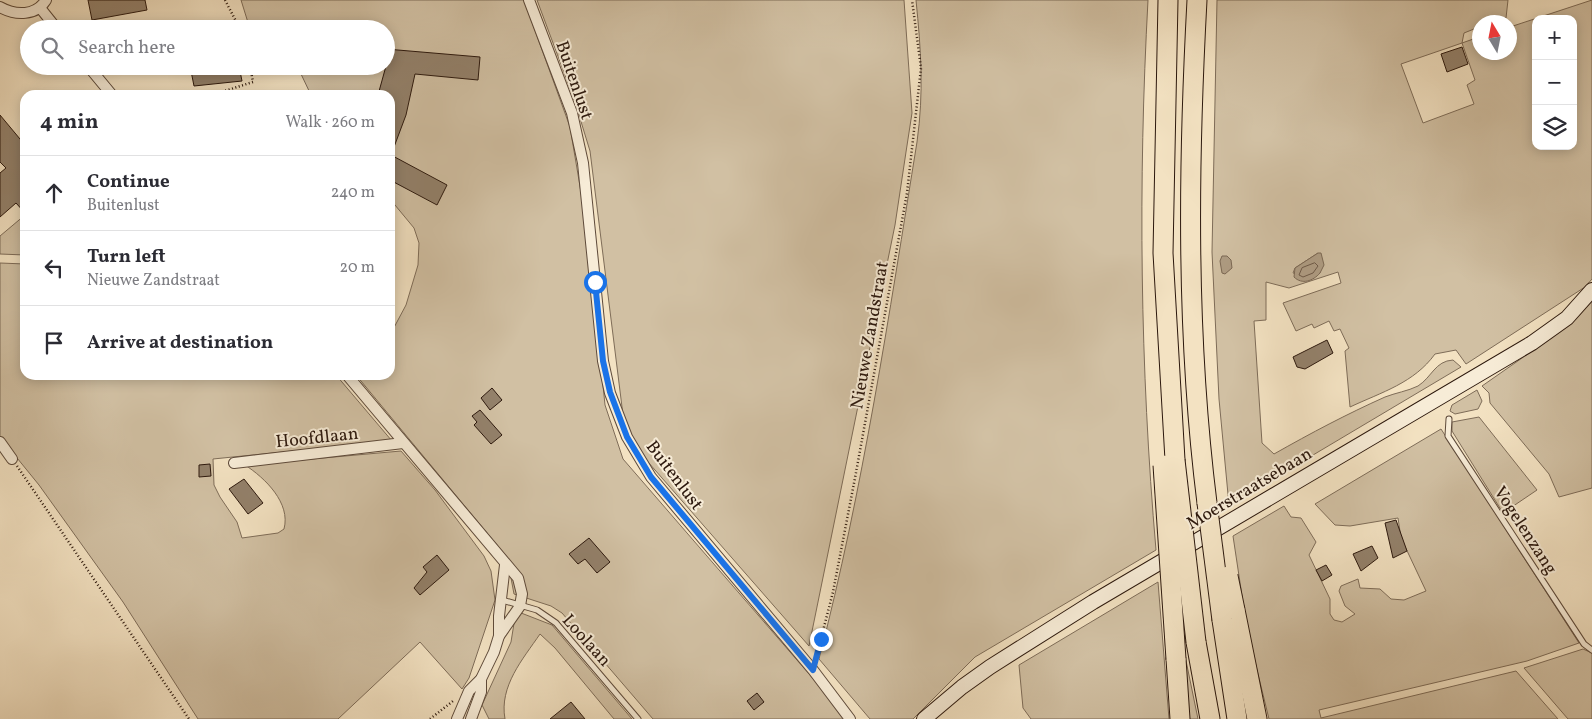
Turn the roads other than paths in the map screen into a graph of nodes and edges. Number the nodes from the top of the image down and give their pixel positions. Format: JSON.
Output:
{"nodes":[{"id":1,"x":529,"y":0,"type":"edge"},
{"id":2,"x":1168,"y":0,"type":"edge"},
{"id":3,"x":1197,"y":0,"type":"edge"},
{"id":4,"x":44,"y":4,"type":"edge"},
{"id":5,"x":0,"y":8,"type":"edge"},
{"id":6,"x":52,"y":20,"type":"edge"},
{"id":7,"x":95,"y":75,"type":"edge"},
{"id":8,"x":108,"y":90,"type":"edge"},
{"id":9,"x":1592,"y":290,"type":"edge"},
{"id":10,"x":351,"y":380,"type":"edge"},
{"id":11,"x":1449,"y":419,"type":"dead end"},
{"id":12,"x":0,"y":442,"type":"edge"},
{"id":13,"x":403,"y":443,"type":"junction"},
{"id":14,"x":12,"y":459,"type":"road end"},
{"id":15,"x":234,"y":462,"type":"dead end"},
{"id":16,"x":1169,"y":462,"type":"junction"},
{"id":17,"x":505,"y":565,"type":"junction"},
{"id":18,"x":502,"y":600,"type":"junction"},
{"id":19,"x":520,"y":606,"type":"junction"},
{"id":20,"x":1228,"y":615,"type":"junction"},
{"id":21,"x":499,"y":636,"type":"junction"},
{"id":22,"x":1592,"y":650,"type":"edge"},
{"id":23,"x":481,"y":679,"type":"junction"},
{"id":24,"x":457,"y":719,"type":"edge"},
{"id":25,"x":471,"y":719,"type":"edge"},
{"id":26,"x":638,"y":719,"type":"edge"},
{"id":27,"x":850,"y":719,"type":"edge"},
{"id":28,"x":924,"y":719,"type":"edge"},
{"id":29,"x":1180,"y":719,"type":"edge"},
{"id":30,"x":1210,"y":719,"type":"edge"},
{"id":31,"x":1237,"y":719,"type":"edge"},
{"id":32,"x":1257,"y":719,"type":"edge"}],
"edges":[{"from":1,"to":27,"type":"street","name":"Buitenlust"},
{"from":2,"to":16,"type":"highway"},
{"from":3,"to":20,"type":"highway","bridge":true},
{"from":4,"to":5,"type":"street"},
{"from":4,"to":6,"type":"street"},
{"from":7,"to":8,"type":"street"},
{"from":9,"to":28,"type":"street","name":"Moerstraatsebaan"},
{"from":10,"to":13,"type":"street","name":"Hoofdlaan"},
{"from":11,"to":22,"type":"lane","name":"Vogelenzang"},
{"from":12,"to":14,"type":"street"},
{"from":13,"to":15,"type":"street","name":"Hoofdlaan"},
{"from":13,"to":17,"type":"street","name":"Hoofdlaan"},
{"from":16,"to":29,"type":"highway","bridge":true},
{"from":16,"to":30,"type":"highway","bridge":true},
{"from":17,"to":18,"type":"street"},
{"from":17,"to":19,"type":"street","name":"Hoofdlaan"},
{"from":18,"to":19,"type":"lane","name":"Loolaan"},
{"from":18,"to":21,"type":"street"},
{"from":19,"to":21,"type":"street"},
{"from":19,"to":26,"type":"lane","name":"Loolaan"},
{"from":20,"to":31,"type":"highway"},
{"from":20,"to":32,"type":"highway"},
{"from":21,"to":23,"type":"street"},
{"from":23,"to":24,"type":"street"},
{"from":23,"to":25,"type":"street"}]}
